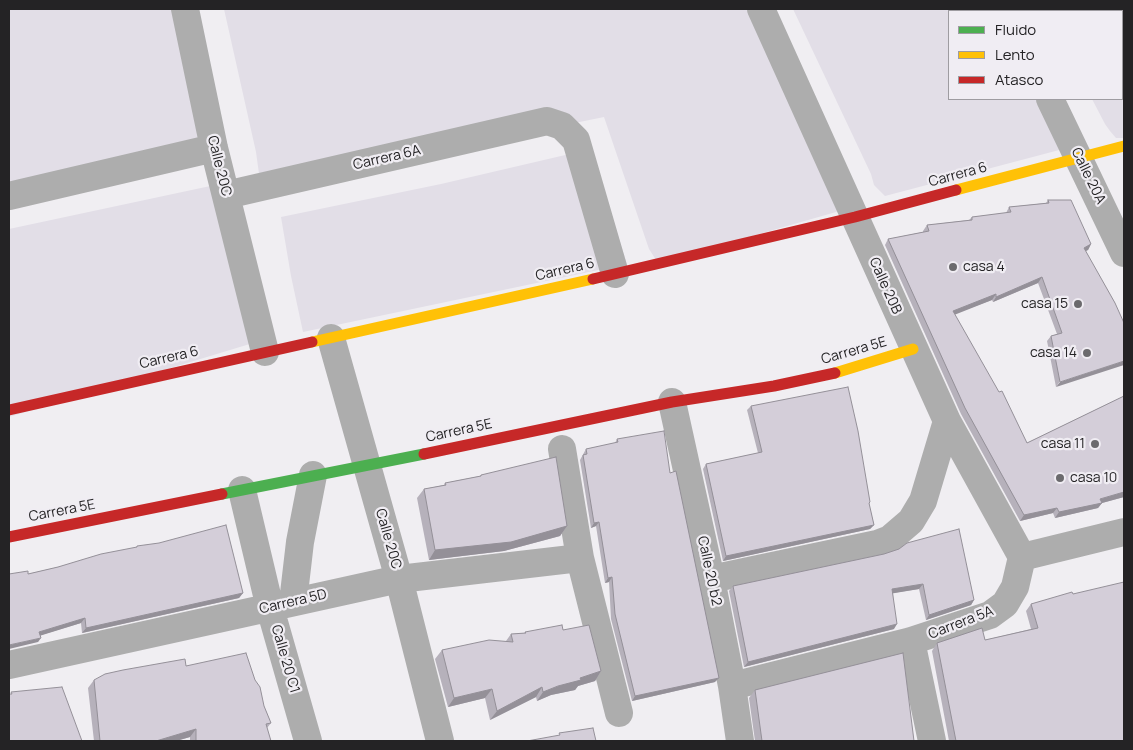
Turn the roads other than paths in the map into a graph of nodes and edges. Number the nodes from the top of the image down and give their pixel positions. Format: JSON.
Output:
{"nodes":[{"id":1,"x":185,"y":9,"type":"edge"},
{"id":2,"x":761,"y":9,"type":"edge"},
{"id":3,"x":1050,"y":100,"type":"edge"},
{"id":4,"x":1124,"y":146,"type":"edge"},
{"id":5,"x":214,"y":148,"type":"junction"},
{"id":6,"x":1079,"y":158,"type":"junction"},
{"id":7,"x":226,"y":195,"type":"junction"},
{"id":8,"x":9,"y":196,"type":"edge"},
{"id":9,"x":855,"y":217,"type":"junction"},
{"id":10,"x":1124,"y":253,"type":"edge"},
{"id":11,"x":615,"y":274,"type":"junction"},
{"id":12,"x":331,"y":338,"type":"junction"},
{"id":13,"x":913,"y":349,"type":"junction"},
{"id":14,"x":265,"y":352,"type":"junction"},
{"id":15,"x":672,"y":402,"type":"junction"},
{"id":16,"x":9,"y":410,"type":"edge"},
{"id":17,"x":947,"y":421,"type":"junction"},
{"id":18,"x":562,"y":449,"type":"dead end"},
{"id":19,"x":367,"y":466,"type":"junction"},
{"id":20,"x":312,"y":475,"type":"junction"},
{"id":21,"x":242,"y":490,"type":"junction"},
{"id":22,"x":1124,"y":532,"type":"edge"},
{"id":23,"x":9,"y":537,"type":"edge"},
{"id":24,"x":1022,"y":557,"type":"junction"},
{"id":25,"x":580,"y":558,"type":"junction"},
{"id":26,"x":399,"y":579,"type":"junction"},
{"id":27,"x":711,"y":579,"type":"junction"},
{"id":28,"x":282,"y":605,"type":"junction"},
{"id":29,"x":911,"y":641,"type":"junction"},
{"id":30,"x":9,"y":665,"type":"edge"},
{"id":31,"x":732,"y":686,"type":"junction"},
{"id":32,"x":619,"y":713,"type":"dead end"},
{"id":33,"x":308,"y":741,"type":"edge"},
{"id":34,"x":440,"y":741,"type":"edge"},
{"id":35,"x":740,"y":741,"type":"edge"},
{"id":36,"x":932,"y":741,"type":"edge"}],
"edges":[{"from":1,"to":5,"type":"street","name":"Calle 20C"},
{"from":2,"to":9,"type":"street","name":"Calle 20B"},
{"from":3,"to":6,"type":"street","name":"Calle 20A"},
{"from":4,"to":6,"type":"street","name":"Carrera 6"},
{"from":5,"to":7,"type":"street","name":"Calle 20C"},
{"from":5,"to":8,"type":"street"},
{"from":6,"to":9,"type":"street","name":"Carrera 6"},
{"from":6,"to":10,"type":"street","name":"Calle 20A"},
{"from":7,"to":11,"type":"street","name":"Carrera 6A"},
{"from":7,"to":14,"type":"street","name":"Calle 20C"},
{"from":9,"to":11,"type":"street","name":"Carrera 6"},
{"from":9,"to":13,"type":"street","name":"Calle 20B"},
{"from":11,"to":12,"type":"street","name":"Carrera 6"},
{"from":12,"to":14,"type":"street","name":"Carrera 6"},
{"from":12,"to":19,"type":"street","name":"Calle 20C"},
{"from":13,"to":15,"type":"street","name":"Carrera 5E"},
{"from":13,"to":17,"type":"street","name":"Calle 20B"},
{"from":14,"to":16,"type":"street","name":"Carrera 6"},
{"from":15,"to":19,"type":"street","name":"Carrera 5E"},
{"from":15,"to":27,"type":"street","name":"Calle 20 b2"},
{"from":17,"to":24,"type":"street","name":"Calle 20B"},
{"from":17,"to":27,"type":"street"},
{"from":18,"to":25,"type":"street"},
{"from":19,"to":20,"type":"street","name":"Carrera 5E"},
{"from":19,"to":26,"type":"street","name":"Calle 20C"},
{"from":20,"to":21,"type":"street","name":"Carrera 5E"},
{"from":20,"to":28,"type":"street"},
{"from":21,"to":23,"type":"street","name":"Carrera 5E"},
{"from":21,"to":28,"type":"street","name":"Calle 20 C1"},
{"from":22,"to":24,"type":"street"},
{"from":24,"to":29,"type":"street","name":"Carrera 5A"},
{"from":25,"to":26,"type":"street","name":"Carrera 5D"},
{"from":25,"to":32,"type":"street"},
{"from":26,"to":28,"type":"street","name":"Carrera 5D"},
{"from":26,"to":34,"type":"street","name":"Calle 20C"},
{"from":27,"to":31,"type":"street","name":"Calle 20 b2"},
{"from":28,"to":30,"type":"street","name":"Carrera 5D"},
{"from":28,"to":33,"type":"street","name":"Calle 20 C1"},
{"from":29,"to":31,"type":"street","name":"Carrera 5A"},
{"from":29,"to":36,"type":"street"},
{"from":31,"to":35,"type":"street","name":"Calle 20 b2"}]}
